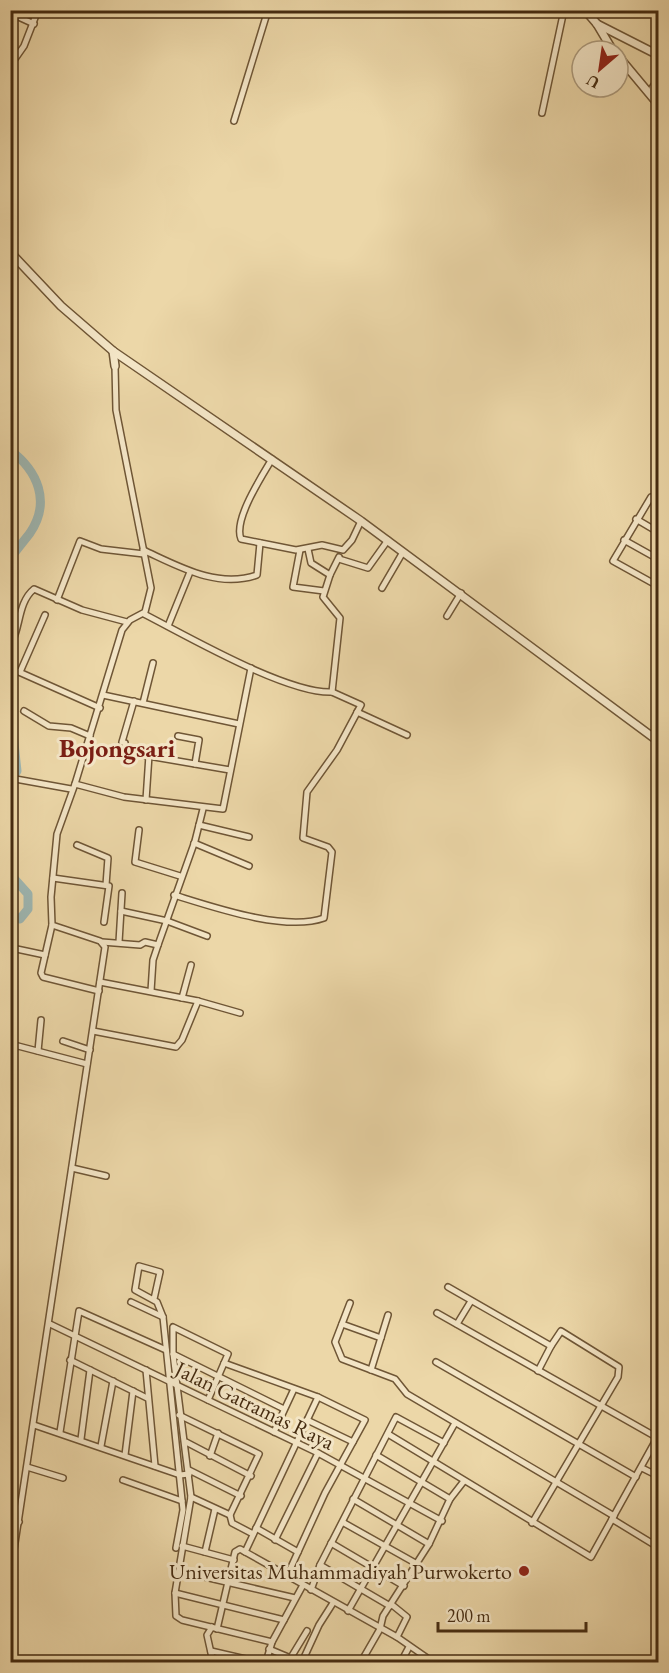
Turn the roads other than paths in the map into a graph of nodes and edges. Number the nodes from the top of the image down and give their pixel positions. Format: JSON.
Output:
{"nodes":[{"id":1,"x":38,"y":10,"type":"edge"},
{"id":2,"x":268,"y":10,"type":"edge"},
{"id":3,"x":564,"y":10,"type":"edge"},
{"id":4,"x":585,"y":10,"type":"edge"},
{"id":5,"x":10,"y":13,"type":"edge"},
{"id":6,"x":33,"y":24,"type":"junction"},
{"id":7,"x":597,"y":24,"type":"junction"},
{"id":8,"x":606,"y":39,"type":"edge"},
{"id":9,"x":10,"y":52,"type":"edge"},
{"id":10,"x":17,"y":55,"type":"junction"},
{"id":11,"x":658,"y":55,"type":"edge"},
{"id":12,"x":10,"y":66,"type":"edge"},
{"id":13,"x":630,"y":70,"type":"edge"},
{"id":14,"x":658,"y":79,"type":"edge"},
{"id":15,"x":658,"y":96,"type":"edge"},
{"id":16,"x":658,"y":104,"type":"edge"},
{"id":17,"x":542,"y":113,"type":"dead end"},
{"id":18,"x":234,"y":121,"type":"dead end"},
{"id":19,"x":10,"y":252,"type":"edge"},
{"id":20,"x":113,"y":351,"type":"junction"},
{"id":21,"x":124,"y":359,"type":"junction"},
{"id":22,"x":115,"y":366,"type":"junction"},
{"id":23,"x":272,"y":459,"type":"junction"},
{"id":24,"x":658,"y":500,"type":"edge"},
{"id":25,"x":636,"y":519,"type":"junction"},
{"id":26,"x":361,"y":521,"type":"junction"},
{"id":27,"x":658,"y":532,"type":"edge"},
{"id":28,"x":388,"y":540,"type":"junction"},
{"id":29,"x":624,"y":540,"type":"junction"},
{"id":30,"x":260,"y":543,"type":"junction"},
{"id":31,"x":308,"y":549,"type":"junction"},
{"id":32,"x":300,"y":550,"type":"junction"},
{"id":33,"x":343,"y":550,"type":"junction"},
{"id":34,"x":144,"y":552,"type":"junction"},
{"id":35,"x":403,"y":552,"type":"junction"},
{"id":36,"x":339,"y":559,"type":"junction"},
{"id":37,"x":658,"y":559,"type":"edge"},
{"id":38,"x":190,"y":572,"type":"junction"},
{"id":39,"x":330,"y":575,"type":"junction"},
{"id":40,"x":658,"y":586,"type":"edge"},
{"id":41,"x":382,"y":588,"type":"dead end"},
{"id":42,"x":324,"y":591,"type":"junction"},
{"id":43,"x":461,"y":593,"type":"junction"},
{"id":44,"x":57,"y":600,"type":"junction"},
{"id":45,"x":144,"y":614,"type":"junction"},
{"id":46,"x":45,"y":615,"type":"dead end"},
{"id":47,"x":447,"y":616,"type":"dead end"},
{"id":48,"x":127,"y":622,"type":"junction"},
{"id":49,"x":168,"y":626,"type":"junction"},
{"id":50,"x":10,"y":646,"type":"edge"},
{"id":51,"x":153,"y":663,"type":"dead end"},
{"id":52,"x":10,"y":668,"type":"edge"},
{"id":53,"x":251,"y":668,"type":"junction"},
{"id":54,"x":20,"y":672,"type":"junction"},
{"id":55,"x":332,"y":692,"type":"junction"},
{"id":56,"x":103,"y":695,"type":"junction"},
{"id":57,"x":134,"y":701,"type":"junction"},
{"id":58,"x":143,"y":703,"type":"junction"},
{"id":59,"x":100,"y":708,"type":"junction"},
{"id":60,"x":24,"y":711,"type":"dead end"},
{"id":61,"x":357,"y":712,"type":"junction"},
{"id":62,"x":239,"y":724,"type":"junction"},
{"id":63,"x":407,"y":735,"type":"dead end"},
{"id":64,"x":90,"y":736,"type":"junction"},
{"id":65,"x":178,"y":736,"type":"dead end"},
{"id":66,"x":658,"y":741,"type":"edge"},
{"id":67,"x":149,"y":755,"type":"junction"},
{"id":68,"x":195,"y":764,"type":"junction"},
{"id":69,"x":230,"y":770,"type":"junction"},
{"id":70,"x":10,"y":777,"type":"edge"},
{"id":71,"x":73,"y":787,"type":"junction"},
{"id":72,"x":146,"y":800,"type":"junction"},
{"id":73,"x":203,"y":808,"type":"junction"},
{"id":74,"x":199,"y":825,"type":"junction"},
{"id":75,"x":139,"y":830,"type":"dead end"},
{"id":76,"x":249,"y":837,"type":"dead end"},
{"id":77,"x":194,"y":843,"type":"junction"},
{"id":78,"x":77,"y":845,"type":"dead end"},
{"id":79,"x":249,"y":866,"type":"dead end"},
{"id":80,"x":180,"y":876,"type":"junction"},
{"id":81,"x":53,"y":878,"type":"junction"},
{"id":82,"x":106,"y":885,"type":"junction"},
{"id":83,"x":122,"y":893,"type":"dead end"},
{"id":84,"x":174,"y":895,"type":"junction"},
{"id":85,"x":121,"y":911,"type":"junction"},
{"id":86,"x":167,"y":921,"type":"junction"},
{"id":87,"x":104,"y":922,"type":"dead end"},
{"id":88,"x":52,"y":926,"type":"junction"},
{"id":89,"x":207,"y":936,"type":"dead end"},
{"id":90,"x":102,"y":942,"type":"junction"},
{"id":91,"x":119,"y":942,"type":"junction"},
{"id":92,"x":158,"y":945,"type":"junction"},
{"id":93,"x":12,"y":948,"type":"edge"},
{"id":94,"x":45,"y":955,"type":"junction"},
{"id":95,"x":191,"y":965,"type":"dead end"},
{"id":96,"x":100,"y":982,"type":"junction"},
{"id":97,"x":99,"y":991,"type":"junction"},
{"id":98,"x":151,"y":991,"type":"junction"},
{"id":99,"x":182,"y":998,"type":"junction"},
{"id":100,"x":198,"y":1001,"type":"junction"},
{"id":101,"x":240,"y":1013,"type":"dead end"},
{"id":102,"x":41,"y":1020,"type":"dead end"},
{"id":103,"x":93,"y":1031,"type":"junction"},
{"id":104,"x":63,"y":1041,"type":"dead end"},
{"id":105,"x":90,"y":1050,"type":"junction"},
{"id":106,"x":38,"y":1051,"type":"junction"},
{"id":107,"x":10,"y":1059,"type":"edge"},
{"id":108,"x":87,"y":1065,"type":"junction"},
{"id":109,"x":72,"y":1168,"type":"junction"},
{"id":110,"x":106,"y":1176,"type":"dead end"},
{"id":111,"x":448,"y":1287,"type":"dead end"},
{"id":112,"x":154,"y":1299,"type":"junction"},
{"id":113,"x":471,"y":1301,"type":"junction"},
{"id":114,"x":131,"y":1302,"type":"dead end"},
{"id":115,"x":350,"y":1303,"type":"dead end"},
{"id":116,"x":437,"y":1313,"type":"dead end"},
{"id":117,"x":388,"y":1316,"type":"dead end"},
{"id":118,"x":163,"y":1317,"type":"junction"},
{"id":119,"x":50,"y":1324,"type":"junction"},
{"id":120,"x":342,"y":1324,"type":"junction"},
{"id":121,"x":457,"y":1324,"type":"junction"},
{"id":122,"x":74,"y":1334,"type":"junction"},
{"id":123,"x":381,"y":1338,"type":"junction"},
{"id":124,"x":551,"y":1346,"type":"junction"},
{"id":125,"x":166,"y":1350,"type":"junction"},
{"id":126,"x":173,"y":1354,"type":"junction"},
{"id":127,"x":70,"y":1360,"type":"junction"},
{"id":128,"x":436,"y":1362,"type":"dead end"},
{"id":129,"x":224,"y":1363,"type":"junction"},
{"id":130,"x":90,"y":1370,"type":"junction"},
{"id":131,"x":146,"y":1370,"type":"junction"},
{"id":132,"x":371,"y":1370,"type":"junction"},
{"id":133,"x":538,"y":1371,"type":"junction"},
{"id":134,"x":218,"y":1376,"type":"junction"},
{"id":135,"x":113,"y":1381,"type":"junction"},
{"id":136,"x":169,"y":1382,"type":"junction"},
{"id":137,"x":177,"y":1385,"type":"junction"},
{"id":138,"x":294,"y":1389,"type":"junction"},
{"id":139,"x":133,"y":1391,"type":"junction"},
{"id":140,"x":318,"y":1397,"type":"junction"},
{"id":141,"x":147,"y":1398,"type":"junction"},
{"id":142,"x":208,"y":1400,"type":"junction"},
{"id":143,"x":601,"y":1406,"type":"junction"},
{"id":144,"x":284,"y":1408,"type":"junction"},
{"id":145,"x":179,"y":1415,"type":"junction"},
{"id":146,"x":308,"y":1420,"type":"junction"},
{"id":147,"x":455,"y":1423,"type":"junction"},
{"id":148,"x":34,"y":1425,"type":"junction"},
{"id":149,"x":60,"y":1432,"type":"junction"},
{"id":150,"x":274,"y":1432,"type":"junction"},
{"id":151,"x":218,"y":1433,"type":"junction"},
{"id":152,"x":388,"y":1434,"type":"junction"},
{"id":153,"x":658,"y":1438,"type":"edge"},
{"id":154,"x":81,"y":1439,"type":"junction"},
{"id":155,"x":185,"y":1442,"type":"junction"},
{"id":156,"x":353,"y":1442,"type":"junction"},
{"id":157,"x":297,"y":1443,"type":"junction"},
{"id":158,"x":444,"y":1443,"type":"junction"},
{"id":159,"x":580,"y":1444,"type":"junction"},
{"id":160,"x":101,"y":1446,"type":"junction"},
{"id":161,"x":318,"y":1453,"type":"junction"},
{"id":162,"x":125,"y":1455,"type":"junction"},
{"id":163,"x":376,"y":1455,"type":"junction"},
{"id":164,"x":210,"y":1456,"type":"junction"},
{"id":165,"x":432,"y":1463,"type":"junction"},
{"id":166,"x":341,"y":1465,"type":"junction"},
{"id":167,"x":155,"y":1466,"type":"junction"},
{"id":168,"x":27,"y":1467,"type":"junction"},
{"id":169,"x":642,"y":1468,"type":"junction"},
{"id":170,"x":189,"y":1472,"type":"junction"},
{"id":171,"x":180,"y":1475,"type":"junction"},
{"id":172,"x":251,"y":1476,"type":"junction"},
{"id":173,"x":658,"y":1476,"type":"edge"},
{"id":174,"x":636,"y":1477,"type":"junction"},
{"id":175,"x":63,"y":1478,"type":"dead end"},
{"id":176,"x":364,"y":1478,"type":"junction"},
{"id":177,"x":123,"y":1480,"type":"dead end"},
{"id":178,"x":464,"y":1481,"type":"junction"},
{"id":179,"x":422,"y":1482,"type":"junction"},
{"id":180,"x":556,"y":1483,"type":"junction"},
{"id":181,"x":241,"y":1496,"type":"junction"},
{"id":182,"x":191,"y":1497,"type":"junction"},
{"id":183,"x":353,"y":1499,"type":"junction"},
{"id":184,"x":450,"y":1499,"type":"junction"},
{"id":185,"x":182,"y":1501,"type":"junction"},
{"id":186,"x":409,"y":1503,"type":"junction"},
{"id":187,"x":215,"y":1509,"type":"junction"},
{"id":188,"x":230,"y":1515,"type":"junction"},
{"id":189,"x":10,"y":1517,"type":"edge"},
{"id":190,"x":613,"y":1517,"type":"junction"},
{"id":191,"x":442,"y":1521,"type":"junction"},
{"id":192,"x":19,"y":1522,"type":"junction"},
{"id":193,"x":344,"y":1523,"type":"junction"},
{"id":194,"x":532,"y":1523,"type":"junction"},
{"id":195,"x":397,"y":1525,"type":"junction"},
{"id":196,"x":254,"y":1531,"type":"junction"},
{"id":197,"x":275,"y":1539,"type":"junction"},
{"id":198,"x":331,"y":1543,"type":"junction"},
{"id":199,"x":429,"y":1544,"type":"junction"},
{"id":200,"x":385,"y":1545,"type":"junction"},
{"id":201,"x":179,"y":1547,"type":"junction"},
{"id":202,"x":658,"y":1547,"type":"edge"},
{"id":203,"x":205,"y":1552,"type":"junction"},
{"id":204,"x":245,"y":1552,"type":"junction"},
{"id":205,"x":298,"y":1552,"type":"junction"},
{"id":206,"x":234,"y":1560,"type":"junction"},
{"id":207,"x":417,"y":1564,"type":"junction"},
{"id":208,"x":320,"y":1565,"type":"junction"},
{"id":209,"x":373,"y":1567,"type":"junction"},
{"id":210,"x":179,"y":1571,"type":"junction"},
{"id":211,"x":10,"y":1576,"type":"edge"},
{"id":212,"x":288,"y":1576,"type":"junction"},
{"id":213,"x":229,"y":1582,"type":"junction"},
{"id":214,"x":303,"y":1585,"type":"junction"},
{"id":215,"x":404,"y":1586,"type":"junction"},
{"id":216,"x":361,"y":1588,"type":"junction"},
{"id":217,"x":311,"y":1590,"type":"junction"},
{"id":218,"x":175,"y":1593,"type":"junction"},
{"id":219,"x":295,"y":1598,"type":"junction"},
{"id":220,"x":333,"y":1604,"type":"junction"},
{"id":221,"x":222,"y":1605,"type":"junction"},
{"id":222,"x":390,"y":1605,"type":"junction"},
{"id":223,"x":348,"y":1611,"type":"junction"},
{"id":224,"x":284,"y":1620,"type":"junction"},
{"id":225,"x":214,"y":1628,"type":"junction"},
{"id":226,"x":380,"y":1629,"type":"junction"},
{"id":227,"x":307,"y":1631,"type":"dead end"},
{"id":228,"x":396,"y":1637,"type":"junction"},
{"id":229,"x":272,"y":1642,"type":"junction"},
{"id":230,"x":410,"y":1647,"type":"junction"},
{"id":231,"x":269,"y":1649,"type":"junction"},
{"id":232,"x":211,"y":1651,"type":"junction"},
{"id":233,"x":289,"y":1660,"type":"edge"},
{"id":234,"x":213,"y":1662,"type":"edge"},
{"id":235,"x":259,"y":1662,"type":"edge"},
{"id":236,"x":266,"y":1662,"type":"edge"},
{"id":237,"x":301,"y":1662,"type":"edge"},
{"id":238,"x":361,"y":1662,"type":"edge"},
{"id":239,"x":401,"y":1662,"type":"edge"},
{"id":240,"x":433,"y":1662,"type":"edge"}],
"edges":[{"from":1,"to":6,"type":"street"},
{"from":2,"to":18,"type":"street"},
{"from":3,"to":17,"type":"street"},
{"from":4,"to":7,"type":"street"},
{"from":5,"to":6,"type":"street"},
{"from":6,"to":10,"type":"street"},
{"from":7,"to":8,"type":"street"},
{"from":7,"to":11,"type":"street"},
{"from":9,"to":10,"type":"street"},
{"from":10,"to":12,"type":"street"},
{"from":13,"to":16,"type":"street"},
{"from":14,"to":15,"type":"street"},
{"from":19,"to":20,"type":"street"},
{"from":20,"to":21,"type":"street"},
{"from":20,"to":22,"type":"street"},
{"from":21,"to":22,"type":"street"},
{"from":21,"to":23,"type":"street"},
{"from":22,"to":34,"type":"street"},
{"from":23,"to":26,"type":"street"},
{"from":23,"to":30,"type":"street"},
{"from":24,"to":25,"type":"street"},
{"from":25,"to":27,"type":"street"},
{"from":25,"to":29,"type":"street"},
{"from":26,"to":28,"type":"street"},
{"from":26,"to":33,"type":"street"},
{"from":28,"to":35,"type":"street"},
{"from":28,"to":36,"type":"street"},
{"from":29,"to":37,"type":"street"},
{"from":29,"to":40,"type":"street"},
{"from":30,"to":32,"type":"street"},
{"from":30,"to":38,"type":"street"},
{"from":31,"to":32,"type":"street"},
{"from":31,"to":33,"type":"street"},
{"from":31,"to":39,"type":"street"},
{"from":32,"to":42,"type":"street"},
{"from":33,"to":36,"type":"street"},
{"from":34,"to":38,"type":"street"},
{"from":34,"to":44,"type":"street"},
{"from":34,"to":45,"type":"street"},
{"from":35,"to":41,"type":"street"},
{"from":35,"to":43,"type":"street"},
{"from":36,"to":39,"type":"street"},
{"from":38,"to":49,"type":"street"},
{"from":39,"to":42,"type":"street"},
{"from":42,"to":55,"type":"street"},
{"from":43,"to":47,"type":"street"},
{"from":43,"to":66,"type":"street"},
{"from":44,"to":48,"type":"street"},
{"from":44,"to":50,"type":"street"},
{"from":45,"to":48,"type":"street"},
{"from":45,"to":49,"type":"street"},
{"from":46,"to":54,"type":"street"},
{"from":48,"to":56,"type":"street"},
{"from":49,"to":53,"type":"street"},
{"from":51,"to":58,"type":"street"},
{"from":52,"to":54,"type":"street"},
{"from":53,"to":55,"type":"street"},
{"from":53,"to":62,"type":"street"},
{"from":54,"to":59,"type":"street"},
{"from":55,"to":61,"type":"street"},
{"from":56,"to":57,"type":"street"},
{"from":56,"to":59,"type":"street"},
{"from":57,"to":58,"type":"street"},
{"from":57,"to":67,"type":"street"},
{"from":58,"to":62,"type":"street"},
{"from":59,"to":64,"type":"street"},
{"from":60,"to":64,"type":"street"},
{"from":61,"to":63,"type":"street"},
{"from":61,"to":84,"type":"street"},
{"from":62,"to":69,"type":"street"},
{"from":64,"to":71,"type":"street"},
{"from":65,"to":68,"type":"street"},
{"from":67,"to":68,"type":"street"},
{"from":67,"to":72,"type":"street"},
{"from":68,"to":69,"type":"street"},
{"from":69,"to":73,"type":"street"},
{"from":70,"to":71,"type":"street"},
{"from":71,"to":72,"type":"street"},
{"from":71,"to":81,"type":"street"},
{"from":72,"to":73,"type":"street"},
{"from":73,"to":74,"type":"street"},
{"from":74,"to":76,"type":"street"},
{"from":74,"to":77,"type":"street"},
{"from":75,"to":80,"type":"street"},
{"from":77,"to":79,"type":"street"},
{"from":77,"to":80,"type":"street"},
{"from":78,"to":82,"type":"street"},
{"from":80,"to":84,"type":"street"},
{"from":81,"to":82,"type":"street"},
{"from":81,"to":88,"type":"street"},
{"from":82,"to":87,"type":"street"},
{"from":83,"to":85,"type":"street"},
{"from":84,"to":86,"type":"street"},
{"from":85,"to":86,"type":"street"},
{"from":85,"to":91,"type":"street"},
{"from":86,"to":89,"type":"street"},
{"from":86,"to":92,"type":"street"},
{"from":88,"to":90,"type":"street"},
{"from":88,"to":94,"type":"street"},
{"from":90,"to":91,"type":"street"},
{"from":90,"to":96,"type":"street"},
{"from":91,"to":92,"type":"street"},
{"from":92,"to":98,"type":"street"},
{"from":93,"to":94,"type":"street"},
{"from":94,"to":97,"type":"street"},
{"from":95,"to":99,"type":"street"},
{"from":96,"to":97,"type":"street"},
{"from":96,"to":98,"type":"street"},
{"from":97,"to":103,"type":"street"},
{"from":98,"to":99,"type":"street"},
{"from":99,"to":100,"type":"street"},
{"from":100,"to":101,"type":"street"},
{"from":100,"to":103,"type":"street"},
{"from":102,"to":106,"type":"street"},
{"from":103,"to":105,"type":"street"},
{"from":104,"to":105,"type":"street"},
{"from":105,"to":108,"type":"street"},
{"from":106,"to":107,"type":"street"},
{"from":106,"to":108,"type":"street"},
{"from":108,"to":109,"type":"street"},
{"from":109,"to":110,"type":"street"},
{"from":109,"to":119,"type":"street"},
{"from":111,"to":113,"type":"street"},
{"from":112,"to":112,"type":"street"},
{"from":112,"to":118,"type":"street"},
{"from":113,"to":121,"type":"street"},
{"from":113,"to":124,"type":"street"},
{"from":114,"to":118,"type":"street"},
{"from":115,"to":120,"type":"street"},
{"from":116,"to":121,"type":"street"},
{"from":117,"to":123,"type":"street"},
{"from":118,"to":125,"type":"street"},
{"from":119,"to":122,"type":"street","name":"Jalan Gatramas Raya"},
{"from":119,"to":148,"type":"street"},
{"from":120,"to":123,"type":"street"},
{"from":120,"to":132,"type":"street"},
{"from":121,"to":133,"type":"street"},
{"from":122,"to":125,"type":"street"},
{"from":122,"to":127,"type":"street"},
{"from":122,"to":131,"type":"street","name":"Jalan Gatramas Raya"},
{"from":123,"to":132,"type":"street"},
{"from":124,"to":133,"type":"street"},
{"from":124,"to":143,"type":"street"},
{"from":125,"to":136,"type":"street"},
{"from":126,"to":129,"type":"street"},
{"from":126,"to":134,"type":"street"},
{"from":126,"to":137,"type":"street"},
{"from":127,"to":130,"type":"street"},
{"from":127,"to":149,"type":"street"},
{"from":128,"to":159,"type":"street"},
{"from":129,"to":134,"type":"street"},
{"from":129,"to":138,"type":"street"},
{"from":130,"to":135,"type":"street"},
{"from":130,"to":154,"type":"street"},
{"from":131,"to":136,"type":"street","name":"Jalan Gatramas Raya"},
{"from":131,"to":141,"type":"street"},
{"from":132,"to":147,"type":"street"},
{"from":133,"to":143,"type":"street"},
{"from":134,"to":142,"type":"street"},
{"from":134,"to":144,"type":"street"},
{"from":135,"to":139,"type":"street"},
{"from":135,"to":160,"type":"street"},
{"from":136,"to":137,"type":"street","name":"Jalan Gatramas Raya"},
{"from":136,"to":171,"type":"street"},
{"from":137,"to":142,"type":"street","name":"Jalan Gatramas Raya"},
{"from":137,"to":145,"type":"street"},
{"from":138,"to":140,"type":"street"},
{"from":138,"to":144,"type":"street"},
{"from":139,"to":141,"type":"street"},
{"from":139,"to":162,"type":"street"},
{"from":140,"to":146,"type":"street"},
{"from":140,"to":156,"type":"street"},
{"from":141,"to":167,"type":"street"},
{"from":142,"to":150,"type":"street","name":"Jalan Gatramas Raya"},
{"from":143,"to":153,"type":"street"},
{"from":143,"to":159,"type":"street"},
{"from":144,"to":150,"type":"street"},
{"from":145,"to":151,"type":"street"},
{"from":145,"to":155,"type":"street"},
{"from":146,"to":156,"type":"street"},
{"from":146,"to":157,"type":"street"},
{"from":147,"to":158,"type":"street"},
{"from":147,"to":180,"type":"street"},
{"from":148,"to":149,"type":"street"},
{"from":148,"to":168,"type":"street"},
{"from":149,"to":154,"type":"street"},
{"from":150,"to":157,"type":"street","name":"Jalan Gatramas Raya"},
{"from":151,"to":164,"type":"street"},
{"from":151,"to":172,"type":"street"},
{"from":152,"to":158,"type":"street"},
{"from":152,"to":163,"type":"street"},
{"from":152,"to":165,"type":"street"},
{"from":153,"to":169,"type":"street"},
{"from":154,"to":160,"type":"street"},
{"from":155,"to":164,"type":"street"},
{"from":155,"to":170,"type":"street"},
{"from":156,"to":166,"type":"street"},
{"from":157,"to":161,"type":"street","name":"Jalan Gatramas Raya"},
{"from":157,"to":196,"type":"street"},
{"from":158,"to":165,"type":"street"},
{"from":159,"to":174,"type":"street"},
{"from":159,"to":180,"type":"street"},
{"from":160,"to":162,"type":"street"},
{"from":161,"to":166,"type":"street","name":"Jalan Gatramas Raya"},
{"from":161,"to":197,"type":"street"},
{"from":162,"to":167,"type":"street"},
{"from":163,"to":176,"type":"street"},
{"from":163,"to":179,"type":"street"},
{"from":164,"to":172,"type":"street"},
{"from":165,"to":178,"type":"street"},
{"from":165,"to":179,"type":"street"},
{"from":166,"to":176,"type":"street","name":"Jalan Gatramas Raya"},
{"from":166,"to":205,"type":"street"},
{"from":167,"to":171,"type":"street"},
{"from":168,"to":175,"type":"street"},
{"from":168,"to":192,"type":"street"},
{"from":169,"to":173,"type":"street"},
{"from":169,"to":174,"type":"street"},
{"from":170,"to":171,"type":"street"},
{"from":170,"to":181,"type":"street"},
{"from":170,"to":182,"type":"street"},
{"from":171,"to":185,"type":"street"},
{"from":172,"to":181,"type":"street"},
{"from":174,"to":190,"type":"street"},
{"from":176,"to":183,"type":"street"},
{"from":176,"to":186,"type":"street","name":"Jalan Gatramas Raya"},
{"from":177,"to":185,"type":"street"},
{"from":178,"to":184,"type":"street"},
{"from":178,"to":194,"type":"street"},
{"from":179,"to":184,"type":"street"},
{"from":179,"to":186,"type":"street"},
{"from":180,"to":190,"type":"street"},
{"from":180,"to":194,"type":"street"},
{"from":181,"to":188,"type":"street"},
{"from":182,"to":187,"type":"street"},
{"from":182,"to":201,"type":"street"},
{"from":183,"to":193,"type":"street"},
{"from":183,"to":195,"type":"street"},
{"from":184,"to":191,"type":"street"},
{"from":185,"to":201,"type":"street"},
{"from":186,"to":191,"type":"street","name":"Jalan Gatramas Raya"},
{"from":186,"to":195,"type":"street"},
{"from":187,"to":188,"type":"street"},
{"from":187,"to":203,"type":"street"},
{"from":188,"to":196,"type":"street"},
{"from":189,"to":192,"type":"street"},
{"from":190,"to":194,"type":"street"},
{"from":190,"to":202,"type":"street"},
{"from":191,"to":199,"type":"street"},
{"from":192,"to":211,"type":"street"},
{"from":193,"to":198,"type":"street"},
{"from":193,"to":200,"type":"street"},
{"from":195,"to":199,"type":"street"},
{"from":195,"to":200,"type":"street"},
{"from":196,"to":197,"type":"street"},
{"from":196,"to":204,"type":"street"},
{"from":197,"to":205,"type":"street"},
{"from":198,"to":208,"type":"street"},
{"from":198,"to":209,"type":"street"},
{"from":199,"to":207,"type":"street"},
{"from":200,"to":207,"type":"street"},
{"from":200,"to":209,"type":"street"},
{"from":201,"to":203,"type":"street"},
{"from":201,"to":210,"type":"street"},
{"from":203,"to":206,"type":"street"},
{"from":204,"to":206,"type":"street"},
{"from":204,"to":212,"type":"street"},
{"from":205,"to":212,"type":"street"},
{"from":206,"to":213,"type":"street"},
{"from":207,"to":215,"type":"street"},
{"from":208,"to":216,"type":"street"},
{"from":208,"to":217,"type":"street"},
{"from":209,"to":215,"type":"street"},
{"from":209,"to":216,"type":"street"},
{"from":210,"to":213,"type":"street"},
{"from":210,"to":218,"type":"street"},
{"from":212,"to":214,"type":"street"},
{"from":213,"to":219,"type":"street"},
{"from":213,"to":221,"type":"street"},
{"from":214,"to":217,"type":"street"},
{"from":214,"to":219,"type":"street"},
{"from":215,"to":222,"type":"street"},
{"from":216,"to":222,"type":"street"},
{"from":216,"to":223,"type":"street"},
{"from":217,"to":220,"type":"street"},
{"from":218,"to":221,"type":"street"},
{"from":218,"to":225,"type":"street"},
{"from":219,"to":224,"type":"street"},
{"from":220,"to":223,"type":"street"},
{"from":220,"to":237,"type":"street"},
{"from":221,"to":224,"type":"street"},
{"from":221,"to":225,"type":"street"},
{"from":222,"to":226,"type":"street"},
{"from":222,"to":228,"type":"street"},
{"from":223,"to":226,"type":"street"},
{"from":224,"to":229,"type":"street"},
{"from":225,"to":229,"type":"street"},
{"from":225,"to":232,"type":"street"},
{"from":226,"to":228,"type":"street"},
{"from":226,"to":238,"type":"street"},
{"from":227,"to":233,"type":"street"},
{"from":228,"to":230,"type":"street"},
{"from":229,"to":231,"type":"street"},
{"from":230,"to":239,"type":"street"},
{"from":230,"to":240,"type":"street"},
{"from":231,"to":233,"type":"street"},
{"from":231,"to":236,"type":"street"},
{"from":232,"to":234,"type":"street"},
{"from":232,"to":235,"type":"street"},
{"from":233,"to":237,"type":"street"}]}
